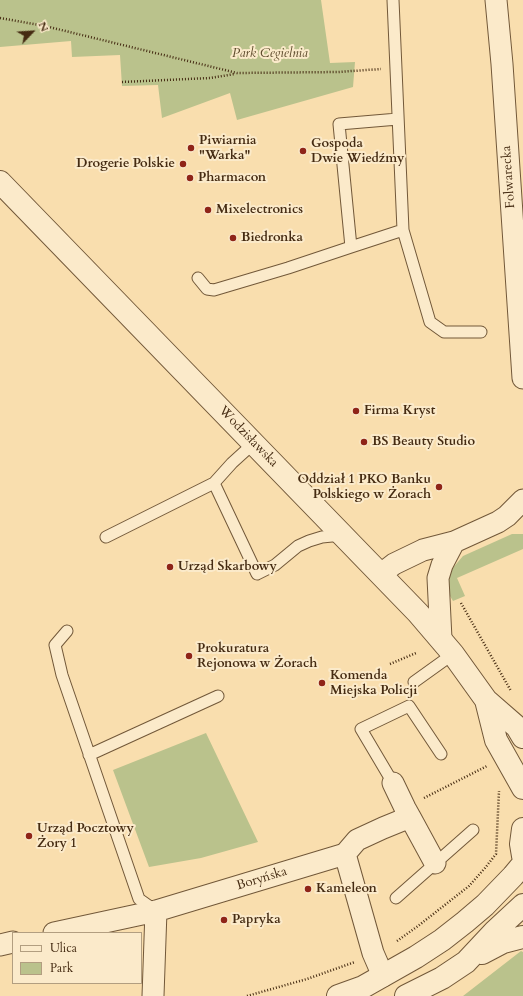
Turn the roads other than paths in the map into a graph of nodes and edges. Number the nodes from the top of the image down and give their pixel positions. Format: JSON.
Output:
{"nodes":[{"id":1,"x":393,"y":0,"type":"edge"},
{"id":2,"x":496,"y":0,"type":"edge"},
{"id":3,"x":398,"y":118,"type":"junction"},
{"id":4,"x":0,"y":182,"type":"edge"},
{"id":5,"x":403,"y":230,"type":"junction"},
{"id":6,"x":351,"y":247,"type":"junction"},
{"id":7,"x":198,"y":278,"type":"dead end"},
{"id":8,"x":481,"y":332,"type":"dead end"},
{"id":9,"x":523,"y":378,"type":"edge"},
{"id":10,"x":254,"y":443,"type":"junction"},
{"id":11,"x":214,"y":483,"type":"junction"},
{"id":12,"x":523,"y":500,"type":"edge"},
{"id":13,"x":343,"y":535,"type":"junction"},
{"id":14,"x":106,"y":537,"type":"dead end"},
{"id":15,"x":454,"y":542,"type":"junction"},
{"id":16,"x":381,"y":574,"type":"junction"},
{"id":17,"x":67,"y":631,"type":"dead end"},
{"id":18,"x":447,"y":646,"type":"junction"},
{"id":19,"x":414,"y":682,"type":"dead end"},
{"id":20,"x":218,"y":696,"type":"dead end"},
{"id":21,"x":486,"y":700,"type":"junction"},
{"id":22,"x":523,"y":738,"type":"edge"},
{"id":23,"x":440,"y":754,"type":"dead end"},
{"id":24,"x":90,"y":755,"type":"junction"},
{"id":25,"x":393,"y":783,"type":"joint"},
{"id":26,"x":523,"y":788,"type":"edge"},
{"id":27,"x":407,"y":812,"type":"junction"},
{"id":28,"x":523,"y":829,"type":"edge"},
{"id":29,"x":473,"y":830,"type":"dead end"},
{"id":30,"x":345,"y":854,"type":"junction"},
{"id":31,"x":523,"y":856,"type":"edge"},
{"id":32,"x":435,"y":863,"type":"junction"},
{"id":33,"x":523,"y":864,"type":"edge"},
{"id":34,"x":396,"y":898,"type":"dead end"},
{"id":35,"x":523,"y":905,"type":"edge"},
{"id":36,"x":156,"y":911,"type":"junction"},
{"id":37,"x":59,"y":932,"type":"edge"},
{"id":38,"x":523,"y":937,"type":"edge"},
{"id":39,"x":12,"y":942,"type":"edge"},
{"id":40,"x":0,"y":945,"type":"edge"},
{"id":41,"x":466,"y":962,"type":"junction"},
{"id":42,"x":383,"y":976,"type":"junction"},
{"id":43,"x":412,"y":995,"type":"edge"},
{"id":44,"x":154,"y":996,"type":"edge"},
{"id":45,"x":338,"y":996,"type":"edge"}],
"edges":[{"from":1,"to":3,"type":"lane"},
{"from":2,"to":9,"type":"street","name":"Folwarecka"},
{"from":3,"to":5,"type":"lane"},
{"from":3,"to":6,"type":"lane"},
{"from":4,"to":10,"type":"street","name":"Wodzisławska"},
{"from":5,"to":6,"type":"lane"},
{"from":5,"to":8,"type":"lane"},
{"from":6,"to":7,"type":"lane"},
{"from":10,"to":11,"type":"lane"},
{"from":10,"to":13,"type":"street","name":"Wodzisławska"},
{"from":11,"to":13,"type":"lane"},
{"from":11,"to":14,"type":"lane"},
{"from":12,"to":15,"type":"street"},
{"from":13,"to":16,"type":"street","name":"Wodzisławska"},
{"from":15,"to":16,"type":"street"},
{"from":15,"to":18,"type":"street"},
{"from":16,"to":18,"type":"street","name":"Wodzisławska"},
{"from":17,"to":24,"type":"lane"},
{"from":18,"to":19,"type":"lane"},
{"from":18,"to":21,"type":"street","name":"Wodzisławska"},
{"from":20,"to":24,"type":"lane"},
{"from":21,"to":22,"type":"street","name":"Wodzisławska"},
{"from":21,"to":26,"type":"street","name":"Wodzisławska"},
{"from":23,"to":25,"type":"lane"},
{"from":24,"to":36,"type":"lane"},
{"from":25,"to":27,"type":"street"},
{"from":27,"to":30,"type":"street"},
{"from":27,"to":32,"type":"street"},
{"from":28,"to":31,"type":"street"},
{"from":29,"to":32,"type":"lane"},
{"from":30,"to":36,"type":"street","name":"Boryńska"},
{"from":30,"to":42,"type":"street"},
{"from":32,"to":34,"type":"lane"},
{"from":33,"to":42,"type":"street"},
{"from":35,"to":41,"type":"street"},
{"from":36,"to":37,"type":"street","name":"Boryńska"},
{"from":36,"to":44,"type":"street"},
{"from":38,"to":41,"type":"street"},
{"from":39,"to":40,"type":"street"},
{"from":41,"to":43,"type":"street"},
{"from":42,"to":45,"type":"street"}]}
